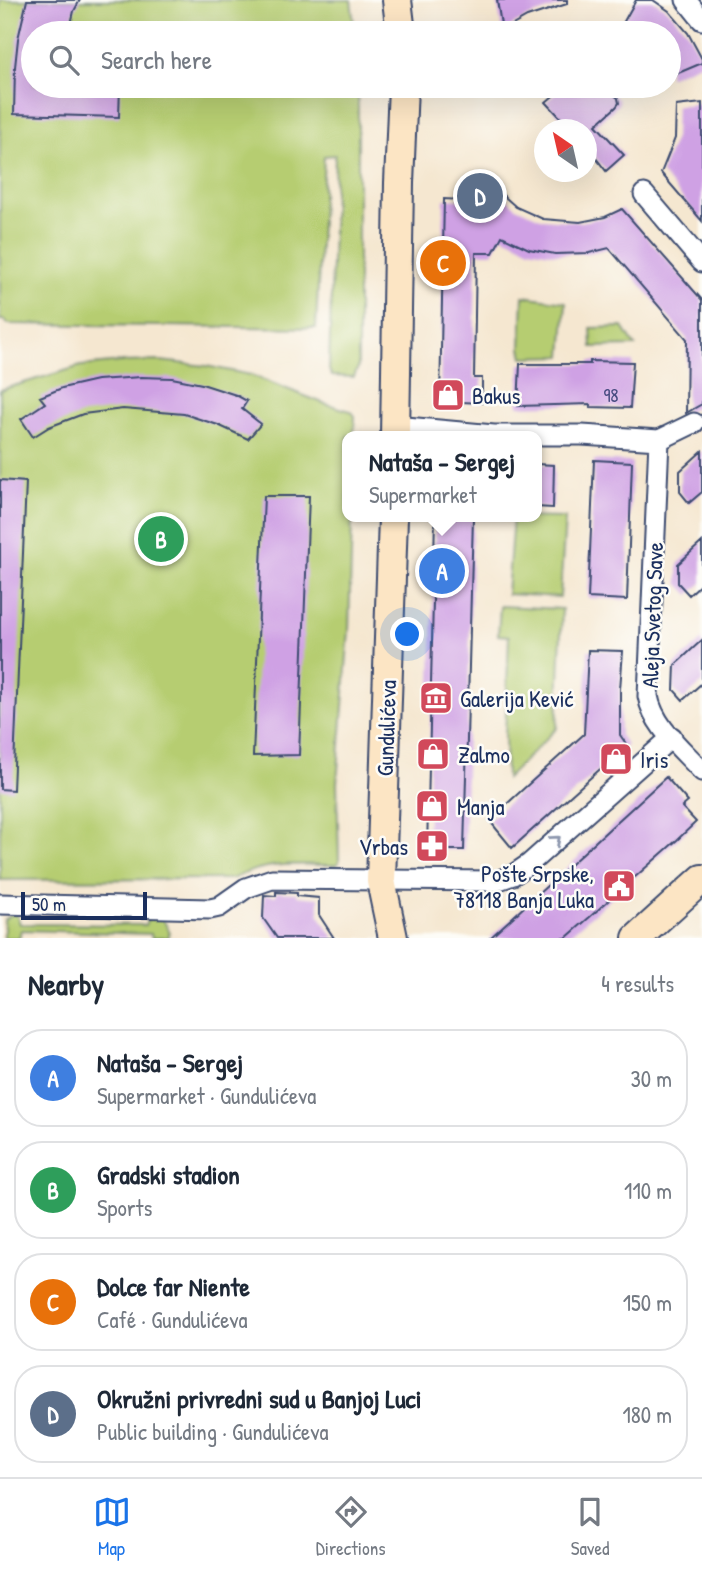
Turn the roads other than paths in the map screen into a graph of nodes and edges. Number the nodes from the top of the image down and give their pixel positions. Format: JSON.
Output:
{"nodes":[{"id":1,"x":397,"y":0,"type":"edge"},
{"id":2,"x":686,"y":0,"type":"edge"},
{"id":3,"x":702,"y":20,"type":"edge"},
{"id":4,"x":400,"y":21,"type":"edge"},
{"id":5,"x":403,"y":98,"type":"edge"},
{"id":6,"x":644,"y":194,"type":"dead end"},
{"id":7,"x":702,"y":262,"type":"edge"},
{"id":8,"x":694,"y":423,"type":"dead end"},
{"id":9,"x":395,"y":431,"type":"edge"},
{"id":10,"x":542,"y":435,"type":"edge"},
{"id":11,"x":659,"y":440,"type":"junction"},
{"id":12,"x":393,"y":522,"type":"edge"},
{"id":13,"x":672,"y":737,"type":"junction"},
{"id":14,"x":702,"y":771,"type":"edge"},
{"id":15,"x":702,"y":879,"type":"edge"},
{"id":16,"x":382,"y":881,"type":"junction"},
{"id":17,"x":0,"y":904,"type":"edge"},
{"id":18,"x":393,"y":938,"type":"edge"},
{"id":19,"x":637,"y":938,"type":"edge"}],
"edges":[{"from":1,"to":4,"type":"street"},
{"from":2,"to":3,"type":"street"},
{"from":5,"to":9,"type":"street"},
{"from":6,"to":7,"type":"street"},
{"from":8,"to":11,"type":"street"},
{"from":10,"to":11,"type":"street"},
{"from":11,"to":13,"type":"street","name":"Aleja Svetog Save"},
{"from":12,"to":16,"type":"street","name":"Gundulićeva"},
{"from":13,"to":14,"type":"street","name":"Aleja Svetog Save"},
{"from":16,"to":13,"type":"street","one_way":true},
{"from":15,"to":19,"type":"street"},
{"from":16,"to":17,"type":"street"},
{"from":16,"to":18,"type":"street","name":"Gundulićeva"}]}
